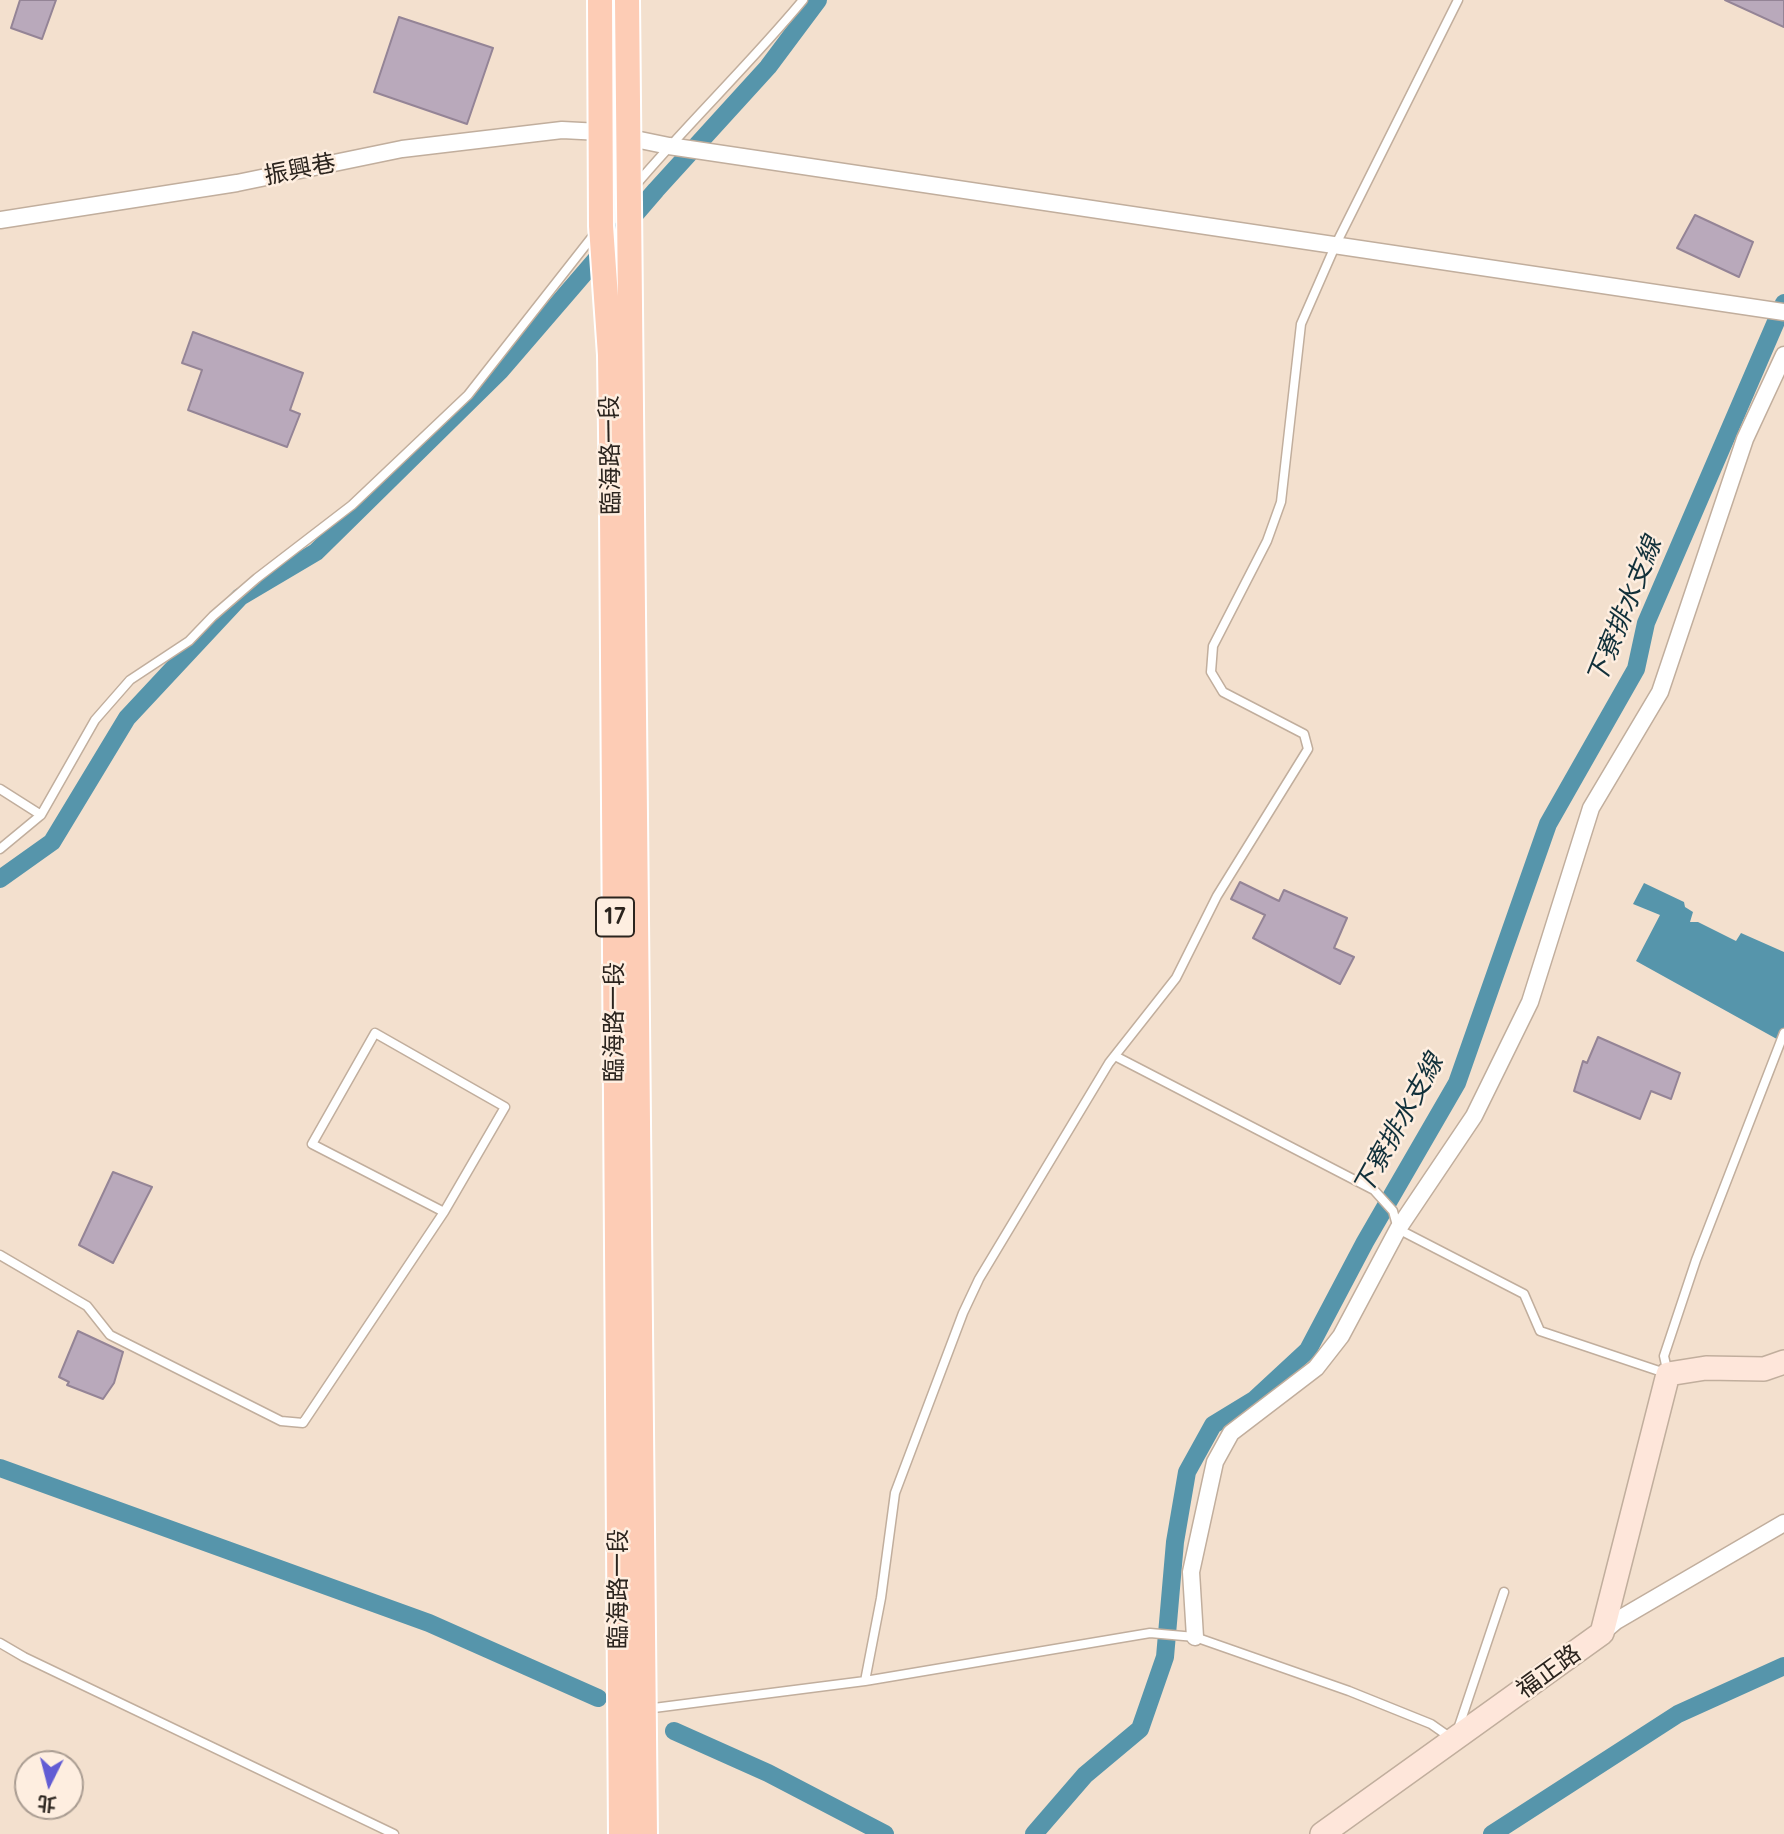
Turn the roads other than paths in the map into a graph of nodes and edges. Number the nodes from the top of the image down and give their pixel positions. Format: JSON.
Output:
{"nodes":[{"id":1,"x":600,"y":0,"type":"edge"},
{"id":2,"x":627,"y":0,"type":"edge"},
{"id":3,"x":803,"y":0,"type":"edge"},
{"id":4,"x":1458,"y":0,"type":"edge"},
{"id":5,"x":601,"y":132,"type":"junction"},
{"id":6,"x":630,"y":138,"type":"junction"},
{"id":7,"x":669,"y":146,"type":"junction"},
{"id":8,"x":618,"y":215,"type":"junction"},
{"id":9,"x":0,"y":220,"type":"edge"},
{"id":10,"x":1336,"y":244,"type":"junction"},
{"id":11,"x":1784,"y":312,"type":"edge"},
{"id":12,"x":1784,"y":355,"type":"edge"},
{"id":13,"x":0,"y":789,"type":"edge"},
{"id":14,"x":40,"y":815,"type":"junction"},
{"id":15,"x":0,"y":849,"type":"edge"},
{"id":16,"x":1784,"y":1033,"type":"edge"},
{"id":17,"x":1115,"y":1056,"type":"junction"},
{"id":18,"x":444,"y":1212,"type":"junction"},
{"id":19,"x":1398,"y":1229,"type":"junction"},
{"id":20,"x":0,"y":1255,"type":"edge"},
{"id":21,"x":1784,"y":1362,"type":"edge"},
{"id":22,"x":1668,"y":1374,"type":"junction"},
{"id":23,"x":1784,"y":1523,"type":"edge"},
{"id":24,"x":1504,"y":1592,"type":"dead end"},
{"id":25,"x":1602,"y":1633,"type":"junction"},
{"id":26,"x":1195,"y":1637,"type":"junction"},
{"id":27,"x":0,"y":1643,"type":"edge"},
{"id":28,"x":865,"y":1681,"type":"junction"},
{"id":29,"x":643,"y":1709,"type":"junction"},
{"id":30,"x":1455,"y":1740,"type":"junction"},
{"id":31,"x":634,"y":1759,"type":"dead end"},
{"id":32,"x":632,"y":1772,"type":"dead end"},
{"id":33,"x":1325,"y":1833,"type":"edge"},
{"id":34,"x":394,"y":1834,"type":"edge"},
{"id":35,"x":621,"y":1834,"type":"edge"},
{"id":36,"x":645,"y":1834,"type":"edge"}],
"edges":[{"from":1,"to":5,"type":"main road","name":"臨海路一段","number":"17"},
{"from":2,"to":6,"type":"main road","name":"臨海路一段","number":"17"},
{"from":3,"to":7,"type":"lane"},
{"from":4,"to":10,"type":"lane"},
{"from":5,"to":6,"type":"street","name":"振興巷"},
{"from":5,"to":8,"type":"main road","name":"臨海路一段","number":"17"},
{"from":5,"to":9,"type":"street","name":"振興巷"},
{"from":6,"to":7,"type":"street","name":"振興巷"},
{"from":6,"to":8,"type":"main road","name":"臨海路一段","number":"17"},
{"from":7,"to":8,"type":"lane"},
{"from":7,"to":10,"type":"street","name":"振興巷"},
{"from":8,"to":14,"type":"lane"},
{"from":8,"to":29,"type":"main road","name":"臨海路一段","number":"17"},
{"from":8,"to":35,"type":"main road","name":"臨海路一段","number":"17"},
{"from":10,"to":11,"type":"street","name":"振興巷"},
{"from":10,"to":17,"type":"lane"},
{"from":12,"to":19,"type":"street"},
{"from":13,"to":14,"type":"lane"},
{"from":14,"to":15,"type":"lane"},
{"from":16,"to":22,"type":"lane"},
{"from":17,"to":19,"type":"lane"},
{"from":17,"to":28,"type":"lane"},
{"from":18,"to":18,"type":"lane"},
{"from":18,"to":20,"type":"lane"},
{"from":19,"to":22,"type":"lane"},
{"from":19,"to":26,"type":"street"},
{"from":21,"to":22,"type":"street"},
{"from":22,"to":25,"type":"street"},
{"from":23,"to":25,"type":"street","name":"福正路"},
{"from":24,"to":30,"type":"lane"},
{"from":25,"to":30,"type":"street","name":"福正路"},
{"from":26,"to":28,"type":"lane"},
{"from":26,"to":30,"type":"lane"},
{"from":27,"to":34,"type":"lane"},
{"from":28,"to":29,"type":"lane"},
{"from":29,"to":31,"type":"lane"},
{"from":29,"to":36,"type":"main road","name":"臨海路一段","number":"17"},
{"from":30,"to":33,"type":"street","name":"福正路"},
{"from":32,"to":35,"type":"lane"}]}
